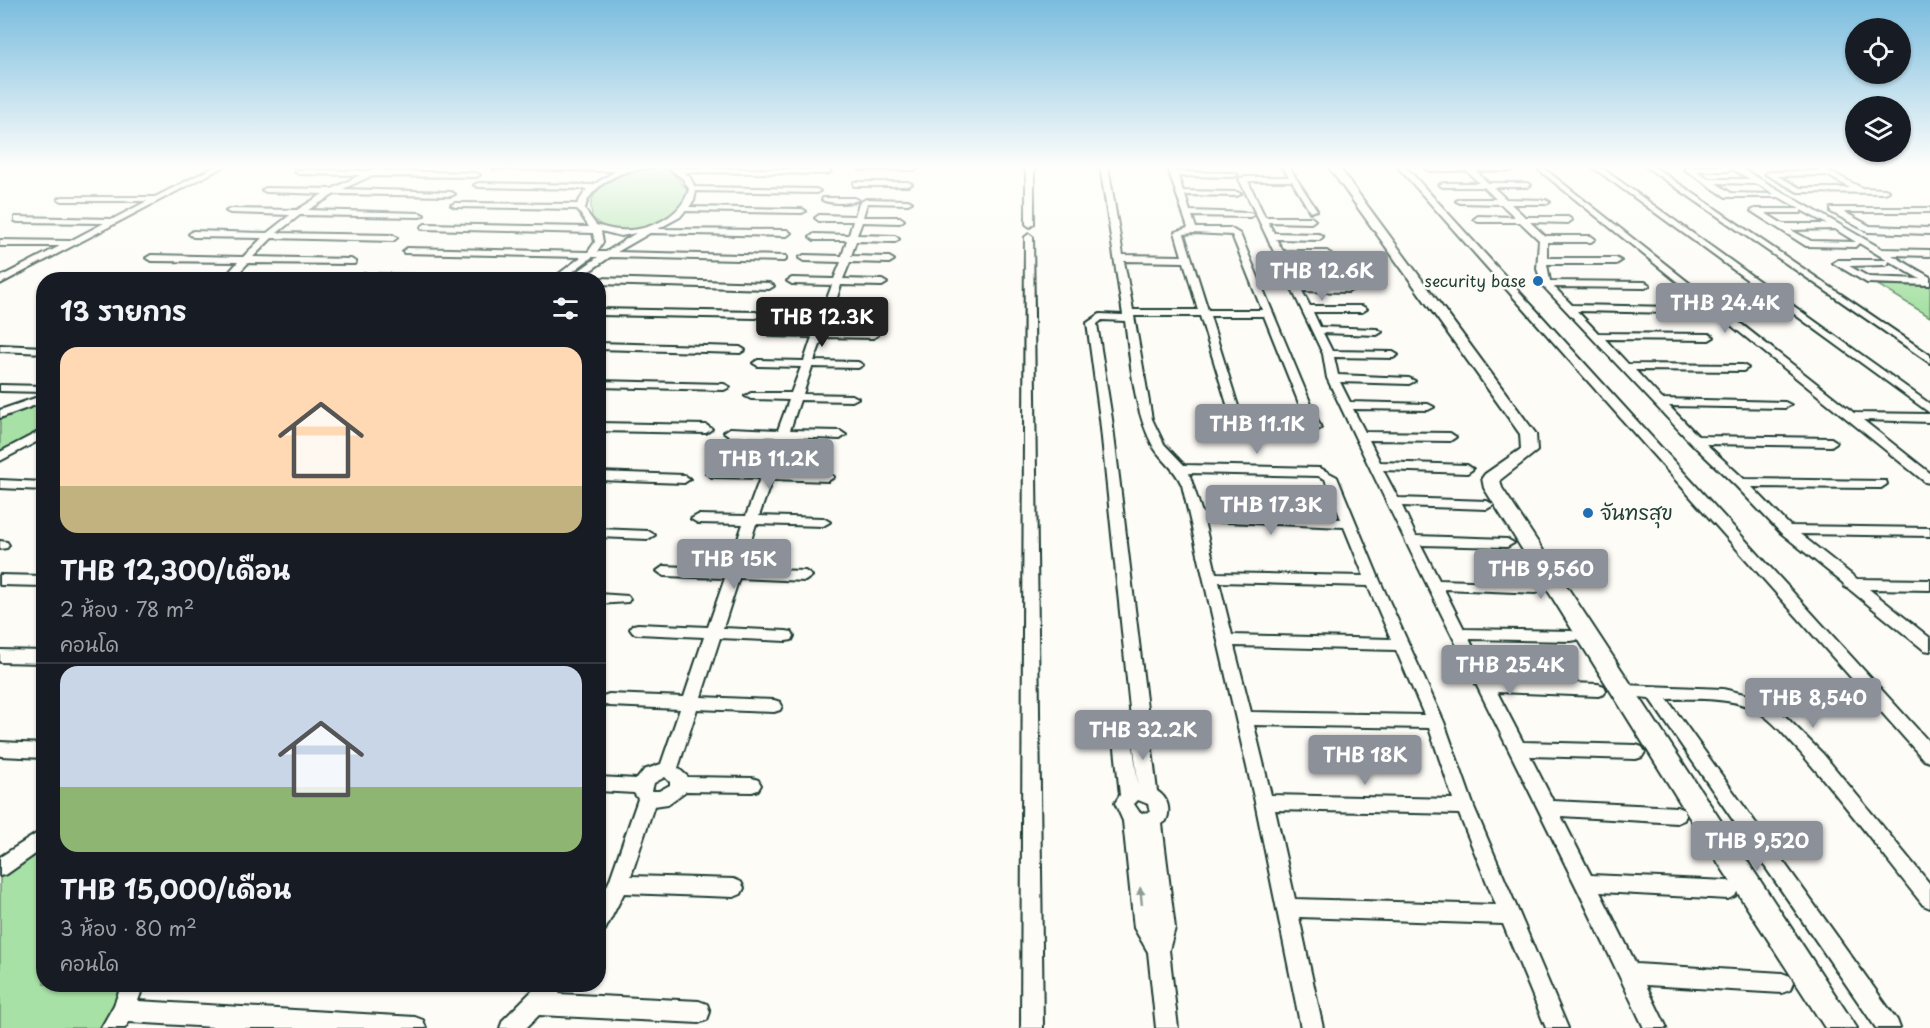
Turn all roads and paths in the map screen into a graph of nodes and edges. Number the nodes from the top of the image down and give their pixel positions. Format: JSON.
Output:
{"nodes":[{"id":1,"x":129,"y":214,"type":"edge"},
{"id":2,"x":298,"y":214,"type":"edge"},
{"id":3,"x":379,"y":214,"type":"edge"},
{"id":4,"x":582,"y":214,"type":"edge"},
{"id":5,"x":676,"y":214,"type":"edge"},
{"id":6,"x":860,"y":214,"type":"edge"},
{"id":7,"x":1029,"y":214,"type":"edge"},
{"id":8,"x":1112,"y":214,"type":"edge"},
{"id":9,"x":1186,"y":214,"type":"edge"},
{"id":10,"x":1217,"y":214,"type":"edge"},
{"id":11,"x":1261,"y":214,"type":"edge"},
{"id":12,"x":1369,"y":214,"type":"edge"},
{"id":13,"x":1445,"y":214,"type":"edge"},
{"id":14,"x":1518,"y":214,"type":"edge"},
{"id":15,"x":1599,"y":214,"type":"edge"},
{"id":16,"x":1662,"y":214,"type":"edge"},
{"id":17,"x":1720,"y":214,"type":"edge"},
{"id":18,"x":1760,"y":214,"type":"edge"},
{"id":19,"x":1814,"y":214,"type":"edge"},
{"id":20,"x":1826,"y":214,"type":"edge"},
{"id":21,"x":1841,"y":214,"type":"edge"},
{"id":22,"x":1915,"y":214,"type":"edge"},
{"id":23,"x":420,"y":215,"type":"dead end"},
{"id":24,"x":1250,"y":215,"type":"dead end"},
{"id":25,"x":819,"y":218,"type":"dead end"},
{"id":26,"x":18,"y":219,"type":"dead end"},
{"id":27,"x":859,"y":219,"type":"junction"},
{"id":28,"x":1264,"y":219,"type":"junction"},
{"id":29,"x":1478,"y":219,"type":"dead end"},
{"id":30,"x":1523,"y":219,"type":"junction"},
{"id":31,"x":900,"y":220,"type":"dead end"},
{"id":32,"x":1311,"y":220,"type":"dead end"},
{"id":33,"x":1568,"y":220,"type":"dead end"},
{"id":34,"x":116,"y":221,"type":"junction"},
{"id":35,"x":1930,"y":222,"type":"edge"},
{"id":36,"x":1779,"y":226,"type":"junction"},
{"id":37,"x":425,"y":227,"type":"dead end"},
{"id":38,"x":1836,"y":227,"type":"junction"},
{"id":39,"x":596,"y":228,"type":"junction"},
{"id":40,"x":653,"y":229,"type":"junction"},
{"id":41,"x":1193,"y":230,"type":"junction"},
{"id":42,"x":1930,"y":231,"type":"edge"},
{"id":43,"x":787,"y":233,"type":"dead end"},
{"id":44,"x":193,"y":234,"type":"dead end"},
{"id":45,"x":268,"y":235,"type":"junction"},
{"id":46,"x":1273,"y":236,"type":"junction"},
{"id":47,"x":814,"y":237,"type":"dead end"},
{"id":48,"x":1319,"y":237,"type":"dead end"},
{"id":49,"x":393,"y":238,"type":"dead end"},
{"id":50,"x":853,"y":238,"type":"junction"},
{"id":51,"x":895,"y":239,"type":"dead end"},
{"id":52,"x":1543,"y":239,"type":"junction"},
{"id":53,"x":1592,"y":239,"type":"dead end"},
{"id":54,"x":0,"y":243,"type":"edge"},
{"id":55,"x":71,"y":244,"type":"junction"},
{"id":56,"x":1855,"y":244,"type":"dead end"},
{"id":57,"x":407,"y":250,"type":"dead end"},
{"id":58,"x":1880,"y":252,"type":"junction"},
{"id":59,"x":1893,"y":253,"type":"junction"},
{"id":60,"x":1930,"y":253,"type":"edge"},
{"id":61,"x":591,"y":254,"type":"junction"},
{"id":62,"x":1281,"y":254,"type":"junction"},
{"id":63,"x":1327,"y":254,"type":"dead end"},
{"id":64,"x":606,"y":255,"type":"junction"},
{"id":65,"x":151,"y":258,"type":"dead end"},
{"id":66,"x":783,"y":258,"type":"dead end"},
{"id":67,"x":804,"y":258,"type":"dead end"},
{"id":68,"x":1120,"y":258,"type":"junction"},
{"id":69,"x":846,"y":259,"type":"junction"},
{"id":70,"x":1188,"y":259,"type":"junction"},
{"id":71,"x":247,"y":260,"type":"junction"},
{"id":72,"x":889,"y":260,"type":"dead end"},
{"id":73,"x":1544,"y":261,"type":"junction"},
{"id":74,"x":1616,"y":261,"type":"dead end"},
{"id":75,"x":351,"y":262,"type":"dead end"},
{"id":76,"x":1886,"y":262,"type":"dead end"},
{"id":77,"x":0,"y":269,"type":"edge"},
{"id":78,"x":23,"y":269,"type":"junction"},
{"id":79,"x":1289,"y":271,"type":"junction"},
{"id":80,"x":235,"y":272,"type":"edge"},
{"id":81,"x":567,"y":272,"type":"edge"},
{"id":82,"x":582,"y":272,"type":"edge"},
{"id":83,"x":1340,"y":272,"type":"dead end"},
{"id":84,"x":1930,"y":274,"type":"edge"},
{"id":85,"x":0,"y":281,"type":"edge"},
{"id":86,"x":606,"y":281,"type":"edge"},
{"id":87,"x":792,"y":281,"type":"dead end"},
{"id":88,"x":838,"y":282,"type":"junction"},
{"id":89,"x":1930,"y":282,"type":"edge"},
{"id":90,"x":882,"y":283,"type":"dead end"},
{"id":91,"x":1546,"y":284,"type":"junction"},
{"id":92,"x":1645,"y":285,"type":"dead end"},
{"id":93,"x":769,"y":286,"type":"dead end"},
{"id":94,"x":1296,"y":288,"type":"junction"},
{"id":95,"x":1348,"y":289,"type":"dead end"},
{"id":96,"x":783,"y":306,"type":"dead end"},
{"id":97,"x":829,"y":307,"type":"junction"},
{"id":98,"x":877,"y":308,"type":"dead end"},
{"id":99,"x":1570,"y":308,"type":"junction"},
{"id":100,"x":1306,"y":309,"type":"junction"},
{"id":101,"x":1362,"y":309,"type":"dead end"},
{"id":102,"x":1675,"y":310,"type":"dead end"},
{"id":103,"x":606,"y":312,"type":"edge"},
{"id":104,"x":1127,"y":312,"type":"junction"},
{"id":105,"x":1205,"y":312,"type":"junction"},
{"id":106,"x":1268,"y":313,"type":"junction"},
{"id":107,"x":756,"y":315,"type":"dead end"},
{"id":108,"x":1316,"y":330,"type":"junction"},
{"id":109,"x":1377,"y":332,"type":"dead end"},
{"id":110,"x":771,"y":333,"type":"dead end"},
{"id":111,"x":819,"y":334,"type":"junction"},
{"id":112,"x":873,"y":335,"type":"dead end"},
{"id":113,"x":1596,"y":336,"type":"junction"},
{"id":114,"x":1709,"y":337,"type":"dead end"},
{"id":115,"x":606,"y":346,"type":"edge"},
{"id":116,"x":0,"y":348,"type":"edge"},
{"id":117,"x":36,"y":350,"type":"edge"},
{"id":118,"x":740,"y":350,"type":"dead end"},
{"id":119,"x":1328,"y":354,"type":"junction"},
{"id":120,"x":1393,"y":355,"type":"dead end"},
{"id":121,"x":1930,"y":360,"type":"edge"},
{"id":122,"x":758,"y":363,"type":"dead end"},
{"id":123,"x":808,"y":364,"type":"junction"},
{"id":124,"x":858,"y":365,"type":"dead end"},
{"id":125,"x":1626,"y":367,"type":"junction"},
{"id":126,"x":1743,"y":368,"type":"dead end"},
{"id":127,"x":1334,"y":378,"type":"junction"},
{"id":128,"x":1408,"y":381,"type":"dead end"},
{"id":129,"x":606,"y":384,"type":"edge"},
{"id":130,"x":724,"y":387,"type":"dead end"},
{"id":131,"x":0,"y":388,"type":"edge"},
{"id":132,"x":36,"y":389,"type":"edge"},
{"id":133,"x":751,"y":396,"type":"dead end"},
{"id":134,"x":797,"y":397,"type":"junction"},
{"id":135,"x":852,"y":398,"type":"dead end"},
{"id":136,"x":36,"y":401,"type":"edge"},
{"id":137,"x":1659,"y":402,"type":"junction"},
{"id":138,"x":1346,"y":405,"type":"junction"},
{"id":139,"x":1785,"y":405,"type":"dead end"},
{"id":140,"x":1428,"y":407,"type":"dead end"},
{"id":141,"x":1930,"y":409,"type":"edge"},
{"id":142,"x":0,"y":414,"type":"edge"},
{"id":143,"x":1850,"y":416,"type":"junction"},
{"id":144,"x":1930,"y":418,"type":"edge"},
{"id":145,"x":606,"y":426,"type":"edge"},
{"id":146,"x":705,"y":429,"type":"dead end"},
{"id":147,"x":730,"y":432,"type":"dead end"},
{"id":148,"x":784,"y":434,"type":"junction"},
{"id":149,"x":840,"y":435,"type":"dead end"},
{"id":150,"x":1361,"y":436,"type":"junction"},
{"id":151,"x":1450,"y":437,"type":"dead end"},
{"id":152,"x":36,"y":438,"type":"edge"},
{"id":153,"x":1695,"y":440,"type":"junction"},
{"id":154,"x":1831,"y":442,"type":"dead end"},
{"id":155,"x":0,"y":457,"type":"edge"},
{"id":156,"x":1375,"y":466,"type":"junction"},
{"id":157,"x":1181,"y":469,"type":"junction"},
{"id":158,"x":1467,"y":469,"type":"dead end"},
{"id":159,"x":711,"y":474,"type":"dead end"},
{"id":160,"x":768,"y":475,"type":"junction"},
{"id":161,"x":606,"y":476,"type":"edge"},
{"id":162,"x":828,"y":477,"type":"dead end"},
{"id":163,"x":684,"y":479,"type":"dead end"},
{"id":164,"x":1930,"y":479,"type":"edge"},
{"id":165,"x":1742,"y":483,"type":"junction"},
{"id":166,"x":0,"y":484,"type":"edge"},
{"id":167,"x":1881,"y":484,"type":"dead end"},
{"id":168,"x":36,"y":486,"type":"edge"},
{"id":169,"x":1392,"y":502,"type":"junction"},
{"id":170,"x":1487,"y":505,"type":"dead end"},
{"id":171,"x":1194,"y":517,"type":"junction"},
{"id":172,"x":698,"y":519,"type":"dead end"},
{"id":173,"x":752,"y":520,"type":"junction"},
{"id":174,"x":823,"y":522,"type":"dead end"},
{"id":175,"x":1349,"y":523,"type":"junction"},
{"id":176,"x":1786,"y":530,"type":"junction"},
{"id":177,"x":1930,"y":532,"type":"edge"},
{"id":178,"x":606,"y":533,"type":"edge"},
{"id":179,"x":648,"y":535,"type":"dead end"},
{"id":180,"x":1410,"y":540,"type":"junction"},
{"id":181,"x":1507,"y":543,"type":"dead end"},
{"id":182,"x":664,"y":571,"type":"dead end"},
{"id":183,"x":734,"y":573,"type":"junction"},
{"id":184,"x":804,"y":576,"type":"dead end"},
{"id":185,"x":1209,"y":577,"type":"junction"},
{"id":186,"x":0,"y":580,"type":"edge"},
{"id":187,"x":36,"y":581,"type":"edge"},
{"id":188,"x":1373,"y":581,"type":"junction"},
{"id":189,"x":1433,"y":584,"type":"junction"},
{"id":190,"x":1850,"y":585,"type":"junction"},
{"id":191,"x":1930,"y":585,"type":"edge"},
{"id":192,"x":1536,"y":588,"type":"dead end"},
{"id":193,"x":606,"y":598,"type":"edge"},
{"id":194,"x":623,"y":599,"type":"dead end"},
{"id":195,"x":638,"y":629,"type":"dead end"},
{"id":196,"x":714,"y":632,"type":"junction"},
{"id":197,"x":1459,"y":634,"type":"junction"},
{"id":198,"x":786,"y":636,"type":"dead end"},
{"id":199,"x":1571,"y":636,"type":"dead end"},
{"id":200,"x":1224,"y":640,"type":"junction"},
{"id":201,"x":1402,"y":645,"type":"junction"},
{"id":202,"x":1930,"y":646,"type":"edge"},
{"id":203,"x":0,"y":656,"type":"edge"},
{"id":204,"x":36,"y":657,"type":"edge"},
{"id":205,"x":1485,"y":687,"type":"junction"},
{"id":206,"x":1598,"y":690,"type":"dead end"},
{"id":207,"x":1623,"y":691,"type":"junction"},
{"id":208,"x":1655,"y":694,"type":"junction"},
{"id":209,"x":609,"y":700,"type":"dead end"},
{"id":210,"x":690,"y":703,"type":"junction"},
{"id":211,"x":774,"y":706,"type":"dead end"},
{"id":212,"x":1244,"y":718,"type":"junction"},
{"id":213,"x":1435,"y":722,"type":"junction"},
{"id":214,"x":1122,"y":730,"type":"dead end"},
{"id":215,"x":0,"y":749,"type":"edge"},
{"id":216,"x":1517,"y":749,"type":"junction"},
{"id":217,"x":36,"y":750,"type":"edge"},
{"id":218,"x":1636,"y":752,"type":"dead end"},
{"id":219,"x":1930,"y":754,"type":"edge"},
{"id":220,"x":668,"y":770,"type":"junction"},
{"id":221,"x":680,"y":784,"type":"junction"},
{"id":222,"x":606,"y":785,"type":"edge"},
{"id":223,"x":752,"y":785,"type":"dead end"},
{"id":224,"x":644,"y":792,"type":"junction"},
{"id":225,"x":1148,"y":794,"type":"junction"},
{"id":226,"x":1129,"y":796,"type":"junction"},
{"id":227,"x":1264,"y":802,"type":"junction"},
{"id":228,"x":1465,"y":807,"type":"junction"},
{"id":229,"x":1548,"y":808,"type":"junction"},
{"id":230,"x":1677,"y":815,"type":"dead end"},
{"id":231,"x":1132,"y":818,"type":"junction"},
{"id":232,"x":1152,"y":821,"type":"junction"},
{"id":233,"x":36,"y":843,"type":"edge"},
{"id":234,"x":36,"y":852,"type":"edge"},
{"id":235,"x":0,"y":868,"type":"edge"},
{"id":236,"x":1587,"y":883,"type":"junction"},
{"id":237,"x":618,"y":884,"type":"junction"},
{"id":238,"x":734,"y":888,"type":"dead end"},
{"id":239,"x":1728,"y":890,"type":"dead end"},
{"id":240,"x":1930,"y":899,"type":"edge"},
{"id":241,"x":606,"y":907,"type":"edge"},
{"id":242,"x":1285,"y":908,"type":"junction"},
{"id":243,"x":1510,"y":915,"type":"junction"},
{"id":244,"x":1158,"y":950,"type":"junction"},
{"id":245,"x":1630,"y":974,"type":"junction"},
{"id":246,"x":1782,"y":983,"type":"dead end"},
{"id":247,"x":130,"y":992,"type":"edge"},
{"id":248,"x":547,"y":992,"type":"edge"},
{"id":249,"x":537,"y":1004,"type":"junction"},
{"id":250,"x":699,"y":1012,"type":"dead end"},
{"id":251,"x":118,"y":1020,"type":"edge"},
{"id":252,"x":415,"y":1028,"type":"edge"},
{"id":253,"x":511,"y":1028,"type":"edge"},
{"id":254,"x":1032,"y":1028,"type":"edge"},
{"id":255,"x":1167,"y":1028,"type":"edge"},
{"id":256,"x":1312,"y":1028,"type":"edge"},
{"id":257,"x":1557,"y":1028,"type":"edge"},
{"id":258,"x":1656,"y":1028,"type":"edge"},
{"id":259,"x":1842,"y":1028,"type":"edge"},
{"id":260,"x":1889,"y":1028,"type":"edge"}],
"edges":[{"from":1,"to":34,"type":"street"},
{"from":2,"to":45,"type":"street"},
{"from":3,"to":23,"type":"street"},
{"from":4,"to":39,"type":"street"},
{"from":5,"to":40,"type":"street"},
{"from":6,"to":27,"type":"street"},
{"from":7,"to":254,"type":"street"},
{"from":8,"to":68,"type":"street"},
{"from":9,"to":41,"type":"street"},
{"from":10,"to":24,"type":"street"},
{"from":11,"to":28,"type":"street"},
{"from":12,"to":207,"type":"street"},
{"from":13,"to":219,"type":"street"},
{"from":14,"to":30,"type":"street"},
{"from":15,"to":143,"type":"street"},
{"from":16,"to":141,"type":"street"},
{"from":17,"to":121,"type":"street"},
{"from":18,"to":36,"type":"street"},
{"from":19,"to":38,"type":"street"},
{"from":20,"to":59,"type":"street"},
{"from":21,"to":42,"type":"street"},
{"from":22,"to":35,"type":"street"},
{"from":25,"to":27,"type":"street"},
{"from":26,"to":34,"type":"street"},
{"from":27,"to":31,"type":"street"},
{"from":27,"to":50,"type":"street"},
{"from":28,"to":32,"type":"street"},
{"from":28,"to":46,"type":"street"},
{"from":29,"to":30,"type":"street"},
{"from":30,"to":33,"type":"street"},
{"from":30,"to":52,"type":"street"},
{"from":34,"to":55,"type":"street"},
{"from":36,"to":38,"type":"street"},
{"from":36,"to":56,"type":"street"},
{"from":37,"to":39,"type":"street"},
{"from":38,"to":58,"type":"street"},
{"from":39,"to":40,"type":"street"},
{"from":39,"to":61,"type":"street"},
{"from":40,"to":43,"type":"street"},
{"from":40,"to":64,"type":"street"},
{"from":41,"to":70,"type":"street"},
{"from":41,"to":106,"type":"street"},
{"from":44,"to":45,"type":"street"},
{"from":45,"to":49,"type":"street"},
{"from":45,"to":71,"type":"street"},
{"from":46,"to":48,"type":"street"},
{"from":46,"to":62,"type":"street"},
{"from":47,"to":50,"type":"street"},
{"from":50,"to":51,"type":"street"},
{"from":50,"to":69,"type":"street"},
{"from":52,"to":53,"type":"street"},
{"from":52,"to":73,"type":"street"},
{"from":54,"to":55,"type":"street"},
{"from":55,"to":78,"type":"street"},
{"from":57,"to":61,"type":"street"},
{"from":58,"to":59,"type":"street"},
{"from":58,"to":89,"type":"street"},
{"from":59,"to":60,"type":"street"},
{"from":59,"to":84,"type":"street"},
{"from":61,"to":64,"type":"street"},
{"from":61,"to":81,"type":"street"},
{"from":62,"to":63,"type":"street"},
{"from":62,"to":79,"type":"street"},
{"from":64,"to":66,"type":"street"},
{"from":64,"to":82,"type":"street"},
{"from":65,"to":71,"type":"street"},
{"from":67,"to":69,"type":"street"},
{"from":68,"to":70,"type":"street"},
{"from":68,"to":104,"type":"street"},
{"from":69,"to":72,"type":"street"},
{"from":69,"to":88,"type":"street"},
{"from":70,"to":105,"type":"street"},
{"from":71,"to":75,"type":"street"},
{"from":71,"to":80,"type":"street"},
{"from":73,"to":74,"type":"street"},
{"from":73,"to":91,"type":"street"},
{"from":76,"to":89,"type":"street"},
{"from":77,"to":78,"type":"street"},
{"from":78,"to":85,"type":"street"},
{"from":79,"to":83,"type":"street"},
{"from":79,"to":94,"type":"street"},
{"from":86,"to":93,"type":"street"},
{"from":87,"to":88,"type":"street"},
{"from":88,"to":90,"type":"street"},
{"from":88,"to":97,"type":"street"},
{"from":91,"to":92,"type":"street"},
{"from":91,"to":99,"type":"street"},
{"from":94,"to":95,"type":"street"},
{"from":94,"to":100,"type":"street"},
{"from":96,"to":97,"type":"street"},
{"from":97,"to":98,"type":"street"},
{"from":97,"to":111,"type":"street"},
{"from":99,"to":102,"type":"street"},
{"from":99,"to":113,"type":"street"},
{"from":100,"to":101,"type":"street"},
{"from":100,"to":108,"type":"street"},
{"from":103,"to":107,"type":"street"},
{"from":104,"to":105,"type":"street"},
{"from":104,"to":157,"type":"street"},
{"from":104,"to":225,"type":"street"},
{"from":105,"to":106,"type":"street"},
{"from":105,"to":106,"type":"street"},
{"from":108,"to":109,"type":"street"},
{"from":108,"to":119,"type":"street"},
{"from":110,"to":111,"type":"street"},
{"from":111,"to":112,"type":"street"},
{"from":111,"to":123,"type":"street"},
{"from":113,"to":114,"type":"street"},
{"from":113,"to":125,"type":"street"},
{"from":115,"to":118,"type":"street"},
{"from":116,"to":117,"type":"street"},
{"from":119,"to":120,"type":"street"},
{"from":119,"to":127,"type":"street"},
{"from":122,"to":123,"type":"street"},
{"from":123,"to":124,"type":"street"},
{"from":123,"to":134,"type":"street"},
{"from":125,"to":126,"type":"street"},
{"from":125,"to":137,"type":"street"},
{"from":127,"to":128,"type":"street"},
{"from":127,"to":138,"type":"street"},
{"from":129,"to":130,"type":"street"},
{"from":131,"to":132,"type":"street"},
{"from":133,"to":134,"type":"street"},
{"from":134,"to":135,"type":"street"},
{"from":134,"to":148,"type":"street"},
{"from":136,"to":142,"type":"street"},
{"from":137,"to":139,"type":"street"},
{"from":137,"to":153,"type":"street"},
{"from":138,"to":140,"type":"street"},
{"from":138,"to":150,"type":"street"},
{"from":143,"to":144,"type":"street"},
{"from":143,"to":164,"type":"street"},
{"from":145,"to":146,"type":"street"},
{"from":147,"to":148,"type":"street"},
{"from":148,"to":149,"type":"street"},
{"from":148,"to":160,"type":"street"},
{"from":150,"to":151,"type":"street"},
{"from":150,"to":156,"type":"street"},
{"from":152,"to":155,"type":"street"},
{"from":153,"to":154,"type":"street"},
{"from":153,"to":165,"type":"street"},
{"from":156,"to":158,"type":"street"},
{"from":156,"to":169,"type":"street"},
{"from":157,"to":171,"type":"street"},
{"from":157,"to":175,"type":"street"},
{"from":159,"to":160,"type":"street"},
{"from":160,"to":162,"type":"street"},
{"from":160,"to":173,"type":"street"},
{"from":161,"to":163,"type":"street"},
{"from":165,"to":167,"type":"street"},
{"from":165,"to":176,"type":"street"},
{"from":166,"to":168,"type":"street"},
{"from":169,"to":170,"type":"street"},
{"from":169,"to":180,"type":"street"},
{"from":171,"to":175,"type":"street"},
{"from":171,"to":185,"type":"street"},
{"from":172,"to":173,"type":"street"},
{"from":173,"to":174,"type":"street"},
{"from":173,"to":183,"type":"street"},
{"from":175,"to":188,"type":"street"},
{"from":176,"to":177,"type":"street"},
{"from":176,"to":190,"type":"street"},
{"from":178,"to":179,"type":"street"},
{"from":180,"to":181,"type":"street"},
{"from":180,"to":189,"type":"street"},
{"from":182,"to":183,"type":"street"},
{"from":183,"to":184,"type":"street"},
{"from":183,"to":196,"type":"street"},
{"from":185,"to":188,"type":"street"},
{"from":185,"to":200,"type":"street"},
{"from":186,"to":187,"type":"street"},
{"from":188,"to":201,"type":"street"},
{"from":189,"to":192,"type":"street"},
{"from":189,"to":197,"type":"street"},
{"from":190,"to":191,"type":"street"},
{"from":190,"to":202,"type":"street"},
{"from":193,"to":194,"type":"street"},
{"from":195,"to":196,"type":"street"},
{"from":196,"to":198,"type":"street"},
{"from":196,"to":210,"type":"street"},
{"from":197,"to":199,"type":"street"},
{"from":197,"to":205,"type":"street"},
{"from":200,"to":201,"type":"street"},
{"from":200,"to":212,"type":"street"},
{"from":201,"to":213,"type":"street"},
{"from":203,"to":204,"type":"street"},
{"from":205,"to":206,"type":"street"},
{"from":205,"to":216,"type":"street"},
{"from":207,"to":208,"type":"street"},
{"from":207,"to":259,"type":"street"},
{"from":208,"to":240,"type":"street"},
{"from":208,"to":260,"type":"street"},
{"from":209,"to":210,"type":"street"},
{"from":210,"to":211,"type":"street"},
{"from":210,"to":220,"type":"street"},
{"from":212,"to":213,"type":"street"},
{"from":212,"to":227,"type":"street"},
{"from":213,"to":228,"type":"street"},
{"from":214,"to":226,"type":"street"},
{"from":215,"to":217,"type":"street"},
{"from":216,"to":218,"type":"street"},
{"from":216,"to":229,"type":"street"},
{"from":220,"to":221,"type":"street"},
{"from":220,"to":224,"type":"street"},
{"from":221,"to":223,"type":"street"},
{"from":221,"to":224,"type":"street"},
{"from":222,"to":224,"type":"street"},
{"from":224,"to":237,"type":"street"},
{"from":225,"to":226,"type":"street"},
{"from":225,"to":232,"type":"street"},
{"from":226,"to":231,"type":"street"},
{"from":227,"to":228,"type":"street"},
{"from":227,"to":242,"type":"street"},
{"from":228,"to":243,"type":"street"},
{"from":229,"to":230,"type":"street"},
{"from":229,"to":236,"type":"street"},
{"from":231,"to":232,"type":"street"},
{"from":244,"to":231,"type":"street","one_way":true},
{"from":232,"to":244,"type":"street"},
{"from":233,"to":235,"type":"street"},
{"from":234,"to":235,"type":"street"},
{"from":236,"to":239,"type":"street"},
{"from":236,"to":245,"type":"street"},
{"from":237,"to":238,"type":"street"},
{"from":237,"to":241,"type":"street"},
{"from":242,"to":243,"type":"street"},
{"from":242,"to":256,"type":"street"},
{"from":243,"to":257,"type":"street"},
{"from":244,"to":255,"type":"street"},
{"from":245,"to":246,"type":"street"},
{"from":245,"to":258,"type":"street"},
{"from":247,"to":251,"type":"street"},
{"from":248,"to":249,"type":"street"},
{"from":249,"to":250,"type":"street"},
{"from":249,"to":253,"type":"street"},
{"from":251,"to":252,"type":"street"}]}
